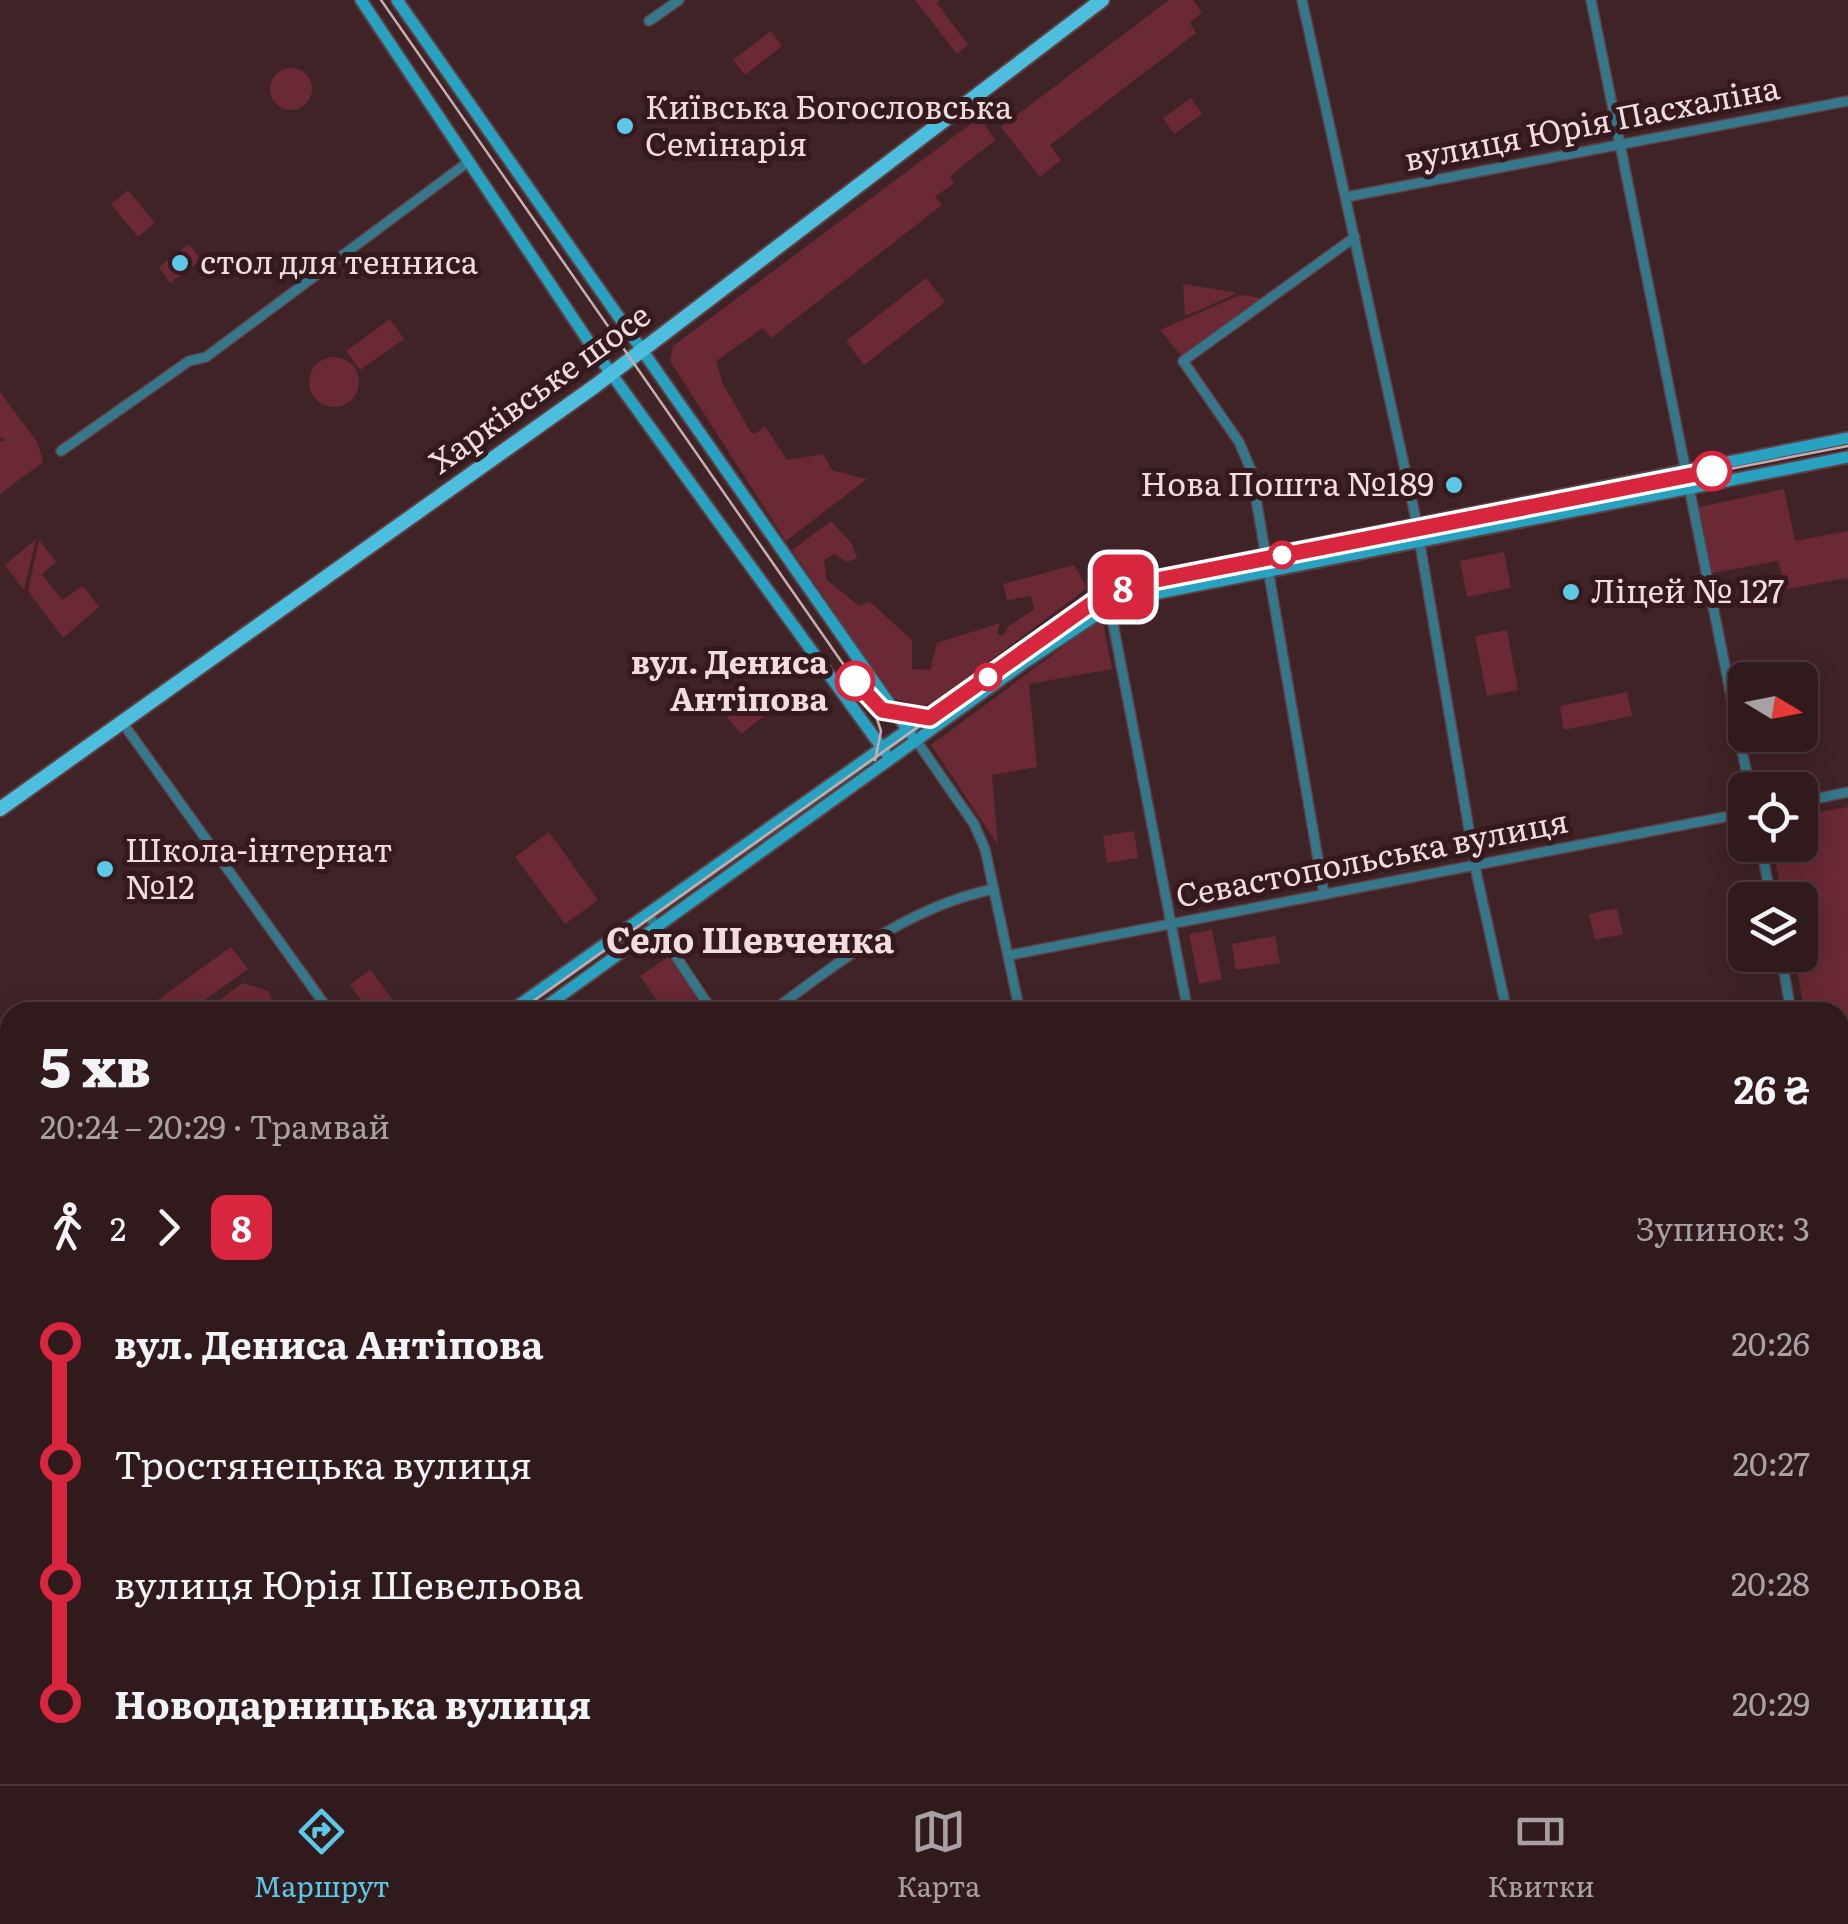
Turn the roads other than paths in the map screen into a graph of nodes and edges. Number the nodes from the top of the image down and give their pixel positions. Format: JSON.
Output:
{"nodes":[{"id":1,"x":360,"y":0,"type":"edge"},
{"id":2,"x":397,"y":0,"type":"edge"},
{"id":3,"x":679,"y":0,"type":"edge"},
{"id":4,"x":1102,"y":0,"type":"edge"},
{"id":5,"x":1302,"y":0,"type":"edge"},
{"id":6,"x":1591,"y":0,"type":"edge"},
{"id":7,"x":649,"y":21,"type":"dead end"},
{"id":8,"x":1848,"y":101,"type":"edge"},
{"id":9,"x":1619,"y":144,"type":"junction"},
{"id":10,"x":468,"y":162,"type":"junction"},
{"id":11,"x":1346,"y":197,"type":"junction"},
{"id":12,"x":1355,"y":237,"type":"junction"},
{"id":13,"x":644,"y":348,"type":"junction"},
{"id":14,"x":612,"y":374,"type":"junction"},
{"id":15,"x":1848,"y":438,"type":"edge"},
{"id":16,"x":61,"y":451,"type":"dead end"},
{"id":17,"x":1848,"y":458,"type":"edge"},
{"id":18,"x":1685,"y":470,"type":"junction"},
{"id":19,"x":1689,"y":488,"type":"junction"},
{"id":20,"x":1417,"y":522,"type":"junction"},
{"id":21,"x":1420,"y":541,"type":"junction"},
{"id":22,"x":1264,"y":552,"type":"junction"},
{"id":23,"x":1267,"y":570,"type":"junction"},
{"id":24,"x":1100,"y":590,"type":"junction"},
{"id":25,"x":1108,"y":606,"type":"junction"},
{"id":26,"x":122,"y":722,"type":"junction"},
{"id":27,"x":906,"y":729,"type":"junction"},
{"id":28,"x":916,"y":740,"type":"junction"},
{"id":29,"x":880,"y":746,"type":"junction"},
{"id":30,"x":890,"y":759,"type":"junction"},
{"id":31,"x":1746,"y":772,"type":"edge"},
{"id":32,"x":1848,"y":792,"type":"edge"},
{"id":33,"x":1818,"y":798,"type":"edge"},
{"id":34,"x":0,"y":810,"type":"edge"},
{"id":35,"x":1728,"y":816,"type":"edge"},
{"id":36,"x":1475,"y":862,"type":"junction"},
{"id":37,"x":994,"y":890,"type":"junction"},
{"id":38,"x":1324,"y":894,"type":"junction"},
{"id":39,"x":647,"y":913,"type":"junction"},
{"id":40,"x":1171,"y":925,"type":"junction"},
{"id":41,"x":656,"y":928,"type":"junction"},
{"id":42,"x":1010,"y":955,"type":"junction"},
{"id":43,"x":1783,"y":972,"type":"edge"},
{"id":44,"x":323,"y":1002,"type":"edge"},
{"id":45,"x":523,"y":1002,"type":"edge"},
{"id":46,"x":552,"y":1002,"type":"edge"},
{"id":47,"x":706,"y":1002,"type":"edge"},
{"id":48,"x":784,"y":1002,"type":"edge"},
{"id":49,"x":1018,"y":1002,"type":"edge"},
{"id":50,"x":1186,"y":1002,"type":"edge"},
{"id":51,"x":1505,"y":1002,"type":"edge"},
{"id":52,"x":1789,"y":1002,"type":"edge"}],
"edges":[{"from":1,"to":10,"type":"street"},
{"from":2,"to":13,"type":"street"},
{"from":3,"to":7,"type":"street"},
{"from":4,"to":13,"type":"main road","name":"Харківське шосе"},
{"from":5,"to":11,"type":"street"},
{"from":6,"to":9,"type":"street"},
{"from":8,"to":9,"type":"street","name":"вулиця Юрія Пасхаліна"},
{"from":9,"to":11,"type":"street","name":"вулиця Юрія Пасхаліна"},
{"from":9,"to":18,"type":"street"},
{"from":10,"to":14,"type":"street"},
{"from":10,"to":16,"type":"street"},
{"from":11,"to":12,"type":"street"},
{"from":12,"to":20,"type":"street"},
{"from":12,"to":22,"type":"street"},
{"from":13,"to":14,"type":"main road","name":"Харківське шосе"},
{"from":13,"to":27,"type":"street"},
{"from":14,"to":26,"type":"main road","name":"Харківське шосе"},
{"from":14,"to":29,"type":"street"},
{"from":15,"to":18,"type":"street"},
{"from":17,"to":19,"type":"street"},
{"from":18,"to":19,"type":"street"},
{"from":18,"to":20,"type":"street"},
{"from":19,"to":21,"type":"street"},
{"from":19,"to":31,"type":"street"},
{"from":20,"to":21,"type":"street"},
{"from":20,"to":22,"type":"street"},
{"from":21,"to":23,"type":"street"},
{"from":21,"to":36,"type":"street"},
{"from":22,"to":23,"type":"street"},
{"from":22,"to":24,"type":"street"},
{"from":23,"to":25,"type":"street"},
{"from":23,"to":38,"type":"street"},
{"from":24,"to":25,"type":"street"},
{"from":24,"to":27,"type":"street"},
{"from":25,"to":28,"type":"street"},
{"from":25,"to":40,"type":"street"},
{"from":26,"to":34,"type":"main road","name":"Харківське шосе"},
{"from":26,"to":44,"type":"street"},
{"from":27,"to":28,"type":"street"},
{"from":27,"to":29,"type":"street"},
{"from":28,"to":30,"type":"street"},
{"from":28,"to":37,"type":"street"},
{"from":29,"to":30,"type":"street"},
{"from":29,"to":39,"type":"street"},
{"from":30,"to":41,"type":"street"},
{"from":32,"to":33,"type":"street"},
{"from":35,"to":36,"type":"street","name":"Севастопольська вулиця"},
{"from":36,"to":38,"type":"street","name":"Севастопольська вулиця"},
{"from":36,"to":51,"type":"street"},
{"from":37,"to":42,"type":"street"},
{"from":37,"to":48,"type":"street"},
{"from":38,"to":40,"type":"street","name":"Севастопольська вулиця"},
{"from":39,"to":41,"type":"street"},
{"from":39,"to":45,"type":"street"},
{"from":40,"to":42,"type":"street","name":"Севастопольська вулиця"},
{"from":40,"to":50,"type":"street"},
{"from":41,"to":46,"type":"street"},
{"from":41,"to":47,"type":"street"},
{"from":42,"to":49,"type":"street"},
{"from":43,"to":52,"type":"street"}]}
